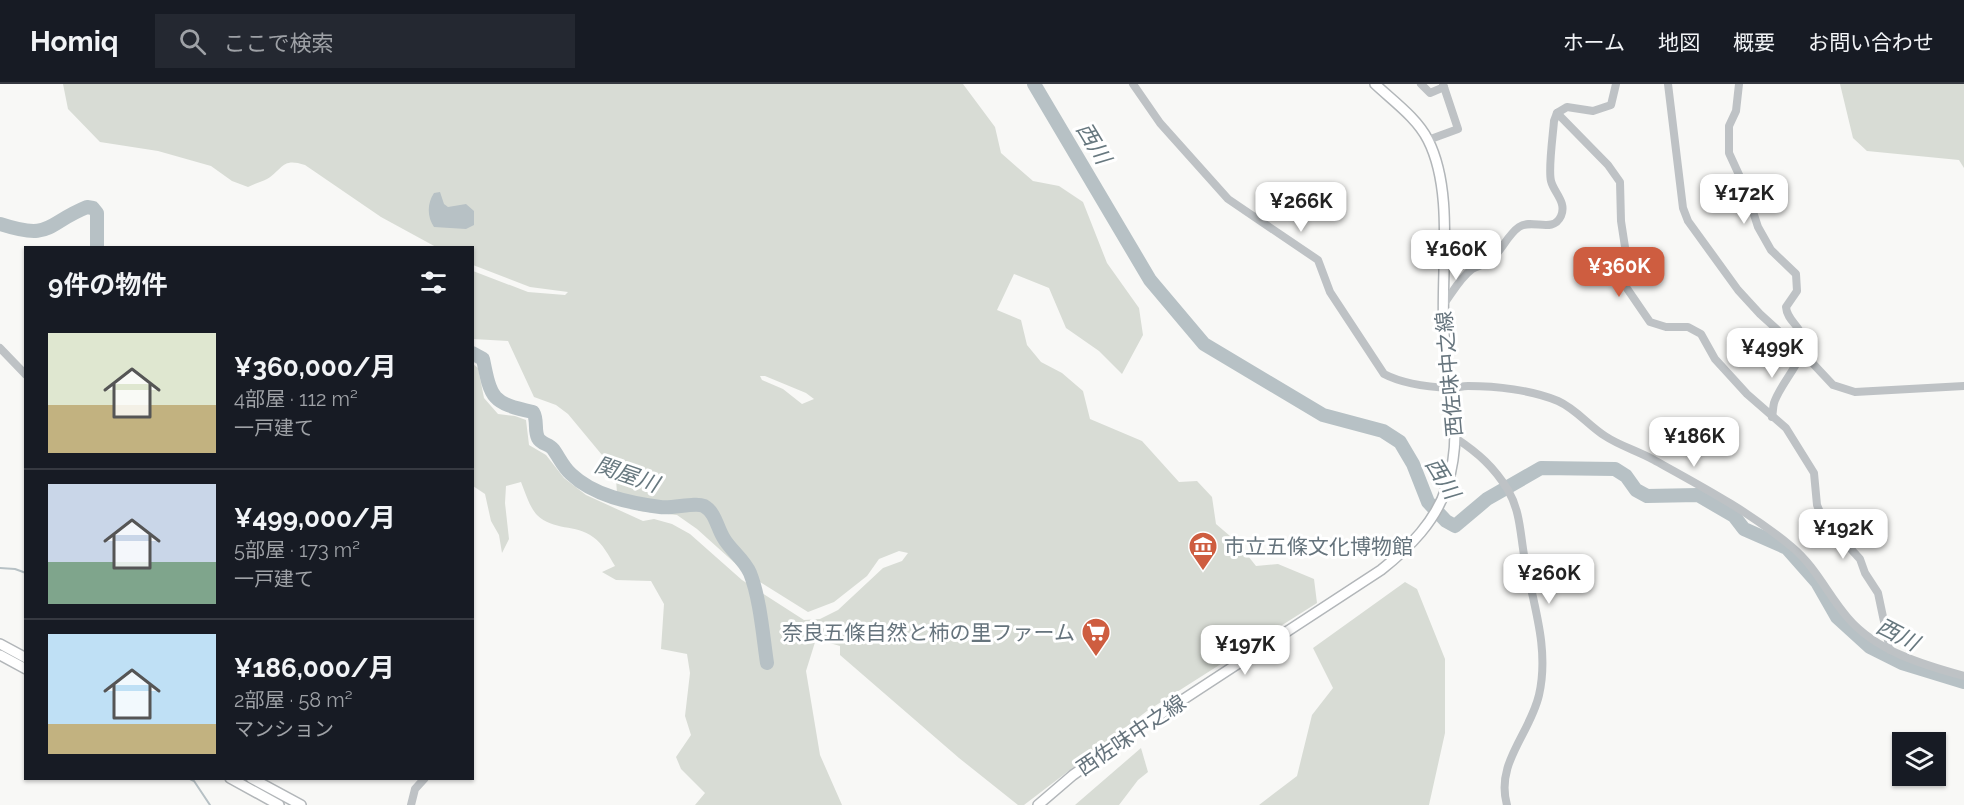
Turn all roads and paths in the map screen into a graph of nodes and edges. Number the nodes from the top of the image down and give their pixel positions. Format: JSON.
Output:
{"nodes":[{"id":1,"x":1133,"y":84,"type":"edge"},
{"id":2,"x":1375,"y":84,"type":"edge"},
{"id":3,"x":1421,"y":84,"type":"edge"},
{"id":4,"x":1616,"y":84,"type":"edge"},
{"id":5,"x":1668,"y":84,"type":"edge"},
{"id":6,"x":1739,"y":84,"type":"edge"},
{"id":7,"x":1444,"y":85,"type":"edge"},
{"id":8,"x":1557,"y":113,"type":"junction"},
{"id":9,"x":1428,"y":140,"type":"junction"},
{"id":10,"x":1443,"y":305,"type":"junction"},
{"id":11,"x":0,"y":348,"type":"edge"},
{"id":12,"x":1803,"y":353,"type":"junction"},
{"id":13,"x":24,"y":373,"type":"edge"},
{"id":14,"x":1964,"y":386,"type":"edge"},
{"id":15,"x":1452,"y":388,"type":"junction"},
{"id":16,"x":1772,"y":417,"type":"junction"},
{"id":17,"x":1456,"y":439,"type":"junction"},
{"id":18,"x":0,"y":644,"type":"edge"},
{"id":19,"x":1890,"y":650,"type":"junction"},
{"id":20,"x":0,"y":656,"type":"edge"},
{"id":21,"x":24,"y":662,"type":"edge"},
{"id":22,"x":1964,"y":676,"type":"edge"},
{"id":23,"x":234,"y":780,"type":"edge"},
{"id":24,"x":255,"y":780,"type":"edge"},
{"id":25,"x":422,"y":780,"type":"edge"},
{"id":26,"x":279,"y":805,"type":"edge"},
{"id":27,"x":301,"y":805,"type":"edge"},
{"id":28,"x":411,"y":805,"type":"edge"},
{"id":29,"x":1038,"y":805,"type":"edge"},
{"id":30,"x":1508,"y":805,"type":"edge"}],
"edges":[{"from":1,"to":15,"type":"street"},
{"from":2,"to":9,"type":"main road","name":"西佐味中之線"},
{"from":3,"to":7,"type":"street"},
{"from":4,"to":8,"type":"street"},
{"from":5,"to":12,"type":"street"},
{"from":6,"to":12,"type":"street"},
{"from":7,"to":9,"type":"street"},
{"from":8,"to":10,"type":"street"},
{"from":8,"to":16,"type":"street"},
{"from":9,"to":10,"type":"main road","name":"西佐味中之線"},
{"from":10,"to":15,"type":"main road","name":"西佐味中之線"},
{"from":11,"to":13,"type":"street"},
{"from":12,"to":14,"type":"street"},
{"from":12,"to":16,"type":"street"},
{"from":15,"to":17,"type":"main road","name":"西佐味中之線"},
{"from":15,"to":19,"type":"street"},
{"from":16,"to":19,"type":"street"},
{"from":17,"to":29,"type":"main road","name":"西佐味中之線"},
{"from":17,"to":30,"type":"street"},
{"from":18,"to":21,"type":"main road"},
{"from":19,"to":22,"type":"street"},
{"from":20,"to":21,"type":"main road"},
{"from":23,"to":26,"type":"main road"},
{"from":24,"to":27,"type":"main road"},
{"from":25,"to":28,"type":"street"}]}
